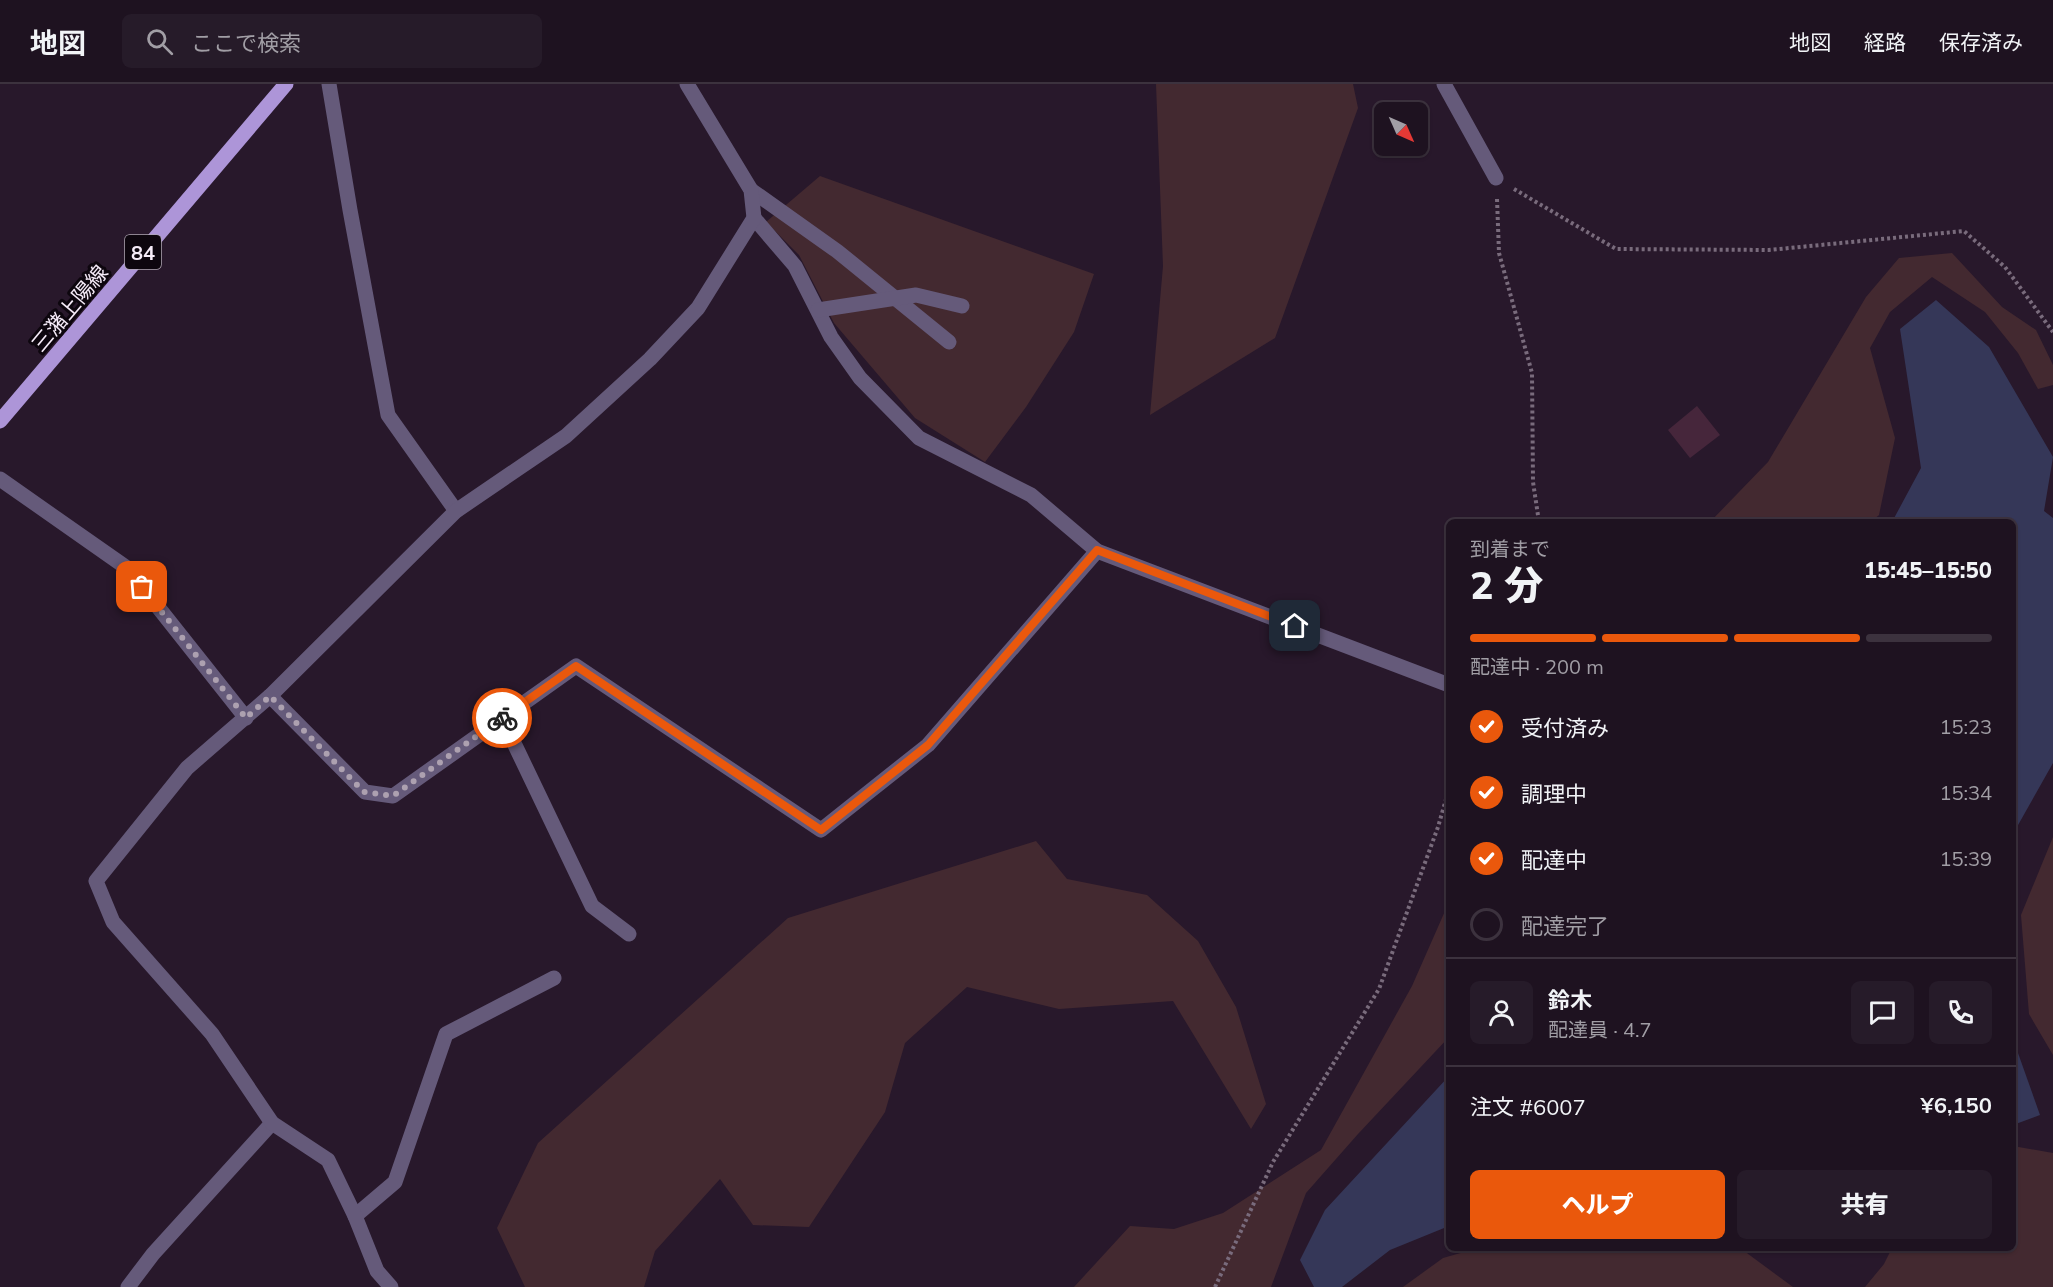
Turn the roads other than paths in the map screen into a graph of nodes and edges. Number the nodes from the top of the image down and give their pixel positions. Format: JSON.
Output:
{"nodes":[{"id":1,"x":286,"y":84,"type":"edge"},
{"id":2,"x":329,"y":84,"type":"edge"},
{"id":3,"x":687,"y":84,"type":"edge"},
{"id":4,"x":1444,"y":84,"type":"edge"},
{"id":5,"x":1496,"y":178,"type":"road end"},
{"id":6,"x":751,"y":190,"type":"junction"},
{"id":7,"x":754,"y":218,"type":"junction"},
{"id":8,"x":896,"y":298,"type":"junction"},
{"id":9,"x":962,"y":306,"type":"dead end"},
{"id":10,"x":818,"y":310,"type":"junction"},
{"id":11,"x":949,"y":342,"type":"dead end"},
{"id":12,"x":0,"y":421,"type":"edge"},
{"id":13,"x":0,"y":479,"type":"edge"},
{"id":14,"x":456,"y":511,"type":"junction"},
{"id":15,"x":1097,"y":550,"type":"junction"},
{"id":16,"x":1446,"y":684,"type":"edge"},
{"id":17,"x":270,"y":696,"type":"junction"},
{"id":18,"x":246,"y":718,"type":"junction"},
{"id":19,"x":502,"y":718,"type":"junction"},
{"id":20,"x":629,"y":934,"type":"dead end"},
{"id":21,"x":554,"y":978,"type":"dead end"},
{"id":22,"x":272,"y":1123,"type":"junction"},
{"id":23,"x":355,"y":1216,"type":"junction"},
{"id":24,"x":128,"y":1287,"type":"edge"},
{"id":25,"x":391,"y":1287,"type":"edge"}],
"edges":[{"from":1,"to":12,"type":"main road","name":"三潴上陽線","number":"84"},
{"from":2,"to":14,"type":"street"},
{"from":3,"to":6,"type":"street"},
{"from":4,"to":5,"type":"street"},
{"from":6,"to":7,"type":"street"},
{"from":6,"to":8,"type":"street"},
{"from":7,"to":10,"type":"street"},
{"from":7,"to":14,"type":"street"},
{"from":8,"to":9,"type":"street"},
{"from":8,"to":10,"type":"street"},
{"from":8,"to":11,"type":"street"},
{"from":10,"to":15,"type":"street"},
{"from":13,"to":18,"type":"street"},
{"from":14,"to":17,"type":"street"},
{"from":15,"to":16,"type":"street"},
{"from":15,"to":19,"type":"street"},
{"from":17,"to":18,"type":"street"},
{"from":17,"to":19,"type":"street"},
{"from":18,"to":22,"type":"street"},
{"from":19,"to":20,"type":"street"},
{"from":21,"to":23,"type":"street"},
{"from":22,"to":23,"type":"street"},
{"from":22,"to":24,"type":"street"},
{"from":23,"to":25,"type":"street"}]}
